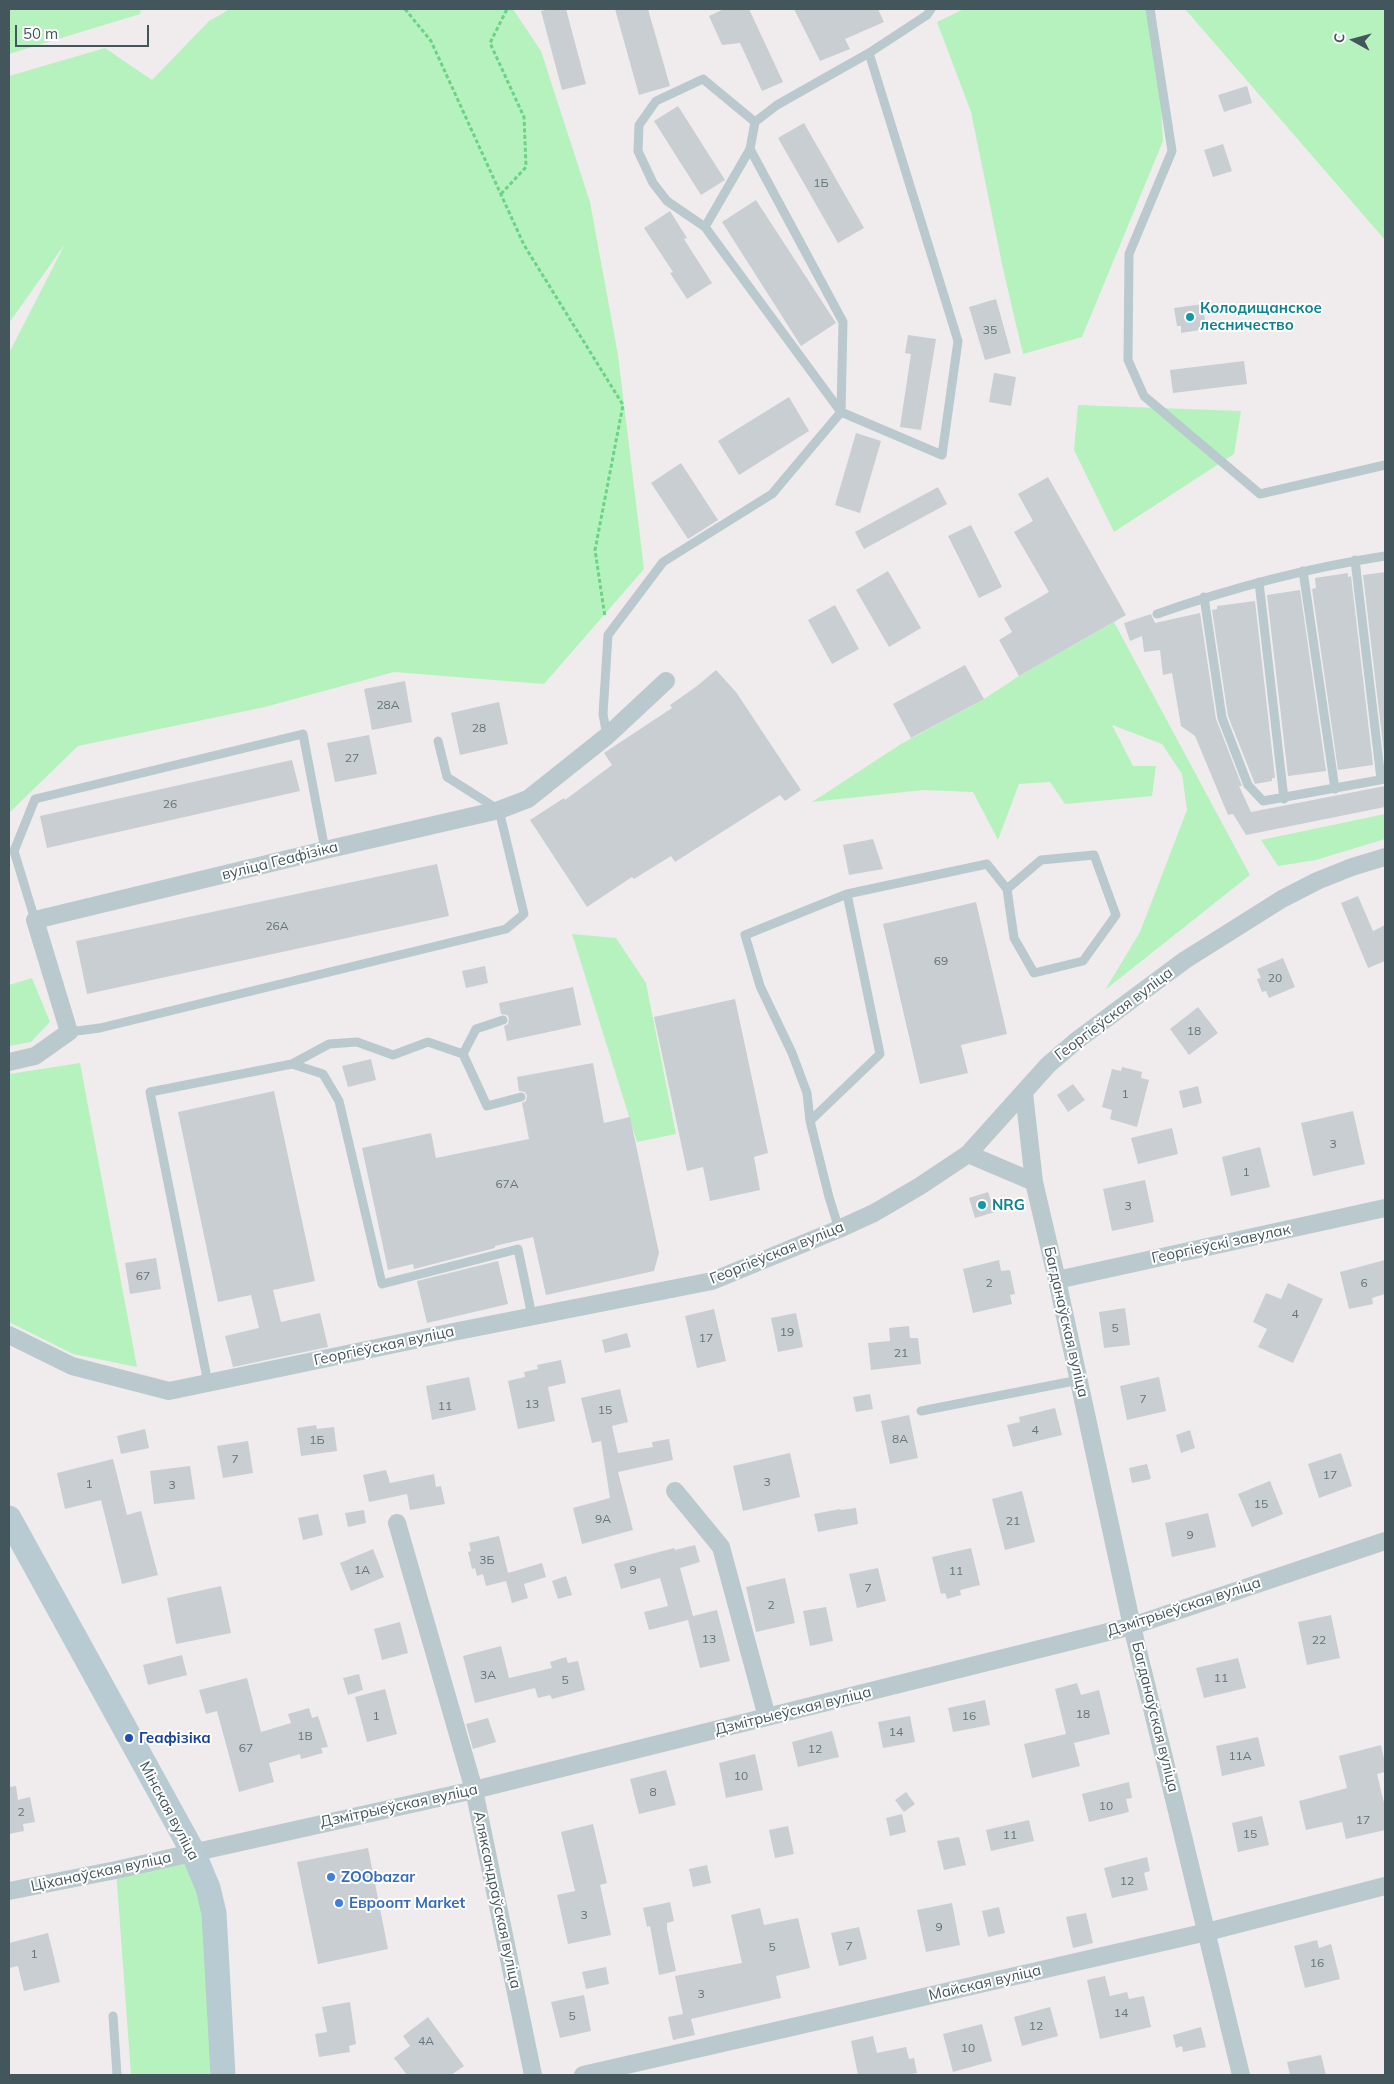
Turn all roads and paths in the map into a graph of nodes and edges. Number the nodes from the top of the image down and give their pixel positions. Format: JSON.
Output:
{"nodes":[{"id":1,"x":405,"y":9,"type":"edge"},
{"id":2,"x":507,"y":9,"type":"edge"},
{"id":3,"x":931,"y":9,"type":"edge"},
{"id":4,"x":1150,"y":9,"type":"edge"},
{"id":5,"x":870,"y":53,"type":"junction"},
{"id":6,"x":755,"y":122,"type":"junction"},
{"id":7,"x":750,"y":149,"type":"junction"},
{"id":8,"x":500,"y":194,"type":"junction"},
{"id":9,"x":705,"y":227,"type":"junction"},
{"id":10,"x":841,"y":412,"type":"junction"},
{"id":11,"x":1385,"y":465,"type":"edge"},
{"id":12,"x":1385,"y":556,"type":"edge"},
{"id":13,"x":1356,"y":560,"type":"junction"},
{"id":14,"x":1303,"y":571,"type":"junction"},
{"id":15,"x":1259,"y":582,"type":"junction"},
{"id":16,"x":1204,"y":598,"type":"junction"},
{"id":17,"x":1157,"y":614,"type":"dead end"},
{"id":18,"x":608,"y":635,"type":"junction"},
{"id":19,"x":666,"y":681,"type":"dead end"},
{"id":20,"x":607,"y":736,"type":"junction"},
{"id":21,"x":438,"y":741,"type":"dead end"},
{"id":22,"x":1383,"y":779,"type":"edge"},
{"id":23,"x":1335,"y":789,"type":"junction"},
{"id":24,"x":1284,"y":798,"type":"junction"},
{"id":25,"x":499,"y":810,"type":"junction"},
{"id":26,"x":325,"y":850,"type":"junction"},
{"id":27,"x":1385,"y":857,"type":"edge"},
{"id":28,"x":1007,"y":889,"type":"junction"},
{"id":29,"x":847,"y":894,"type":"junction"},
{"id":30,"x":36,"y":920,"type":"junction"},
{"id":31,"x":503,"y":1020,"type":"dead end"},
{"id":32,"x":69,"y":1032,"type":"junction"},
{"id":33,"x":463,"y":1054,"type":"junction"},
{"id":34,"x":9,"y":1062,"type":"edge"},
{"id":35,"x":292,"y":1064,"type":"junction"},
{"id":36,"x":1024,"y":1093,"type":"junction"},
{"id":37,"x":520,"y":1097,"type":"dead end"},
{"id":38,"x":810,"y":1120,"type":"junction"},
{"id":39,"x":968,"y":1154,"type":"junction"},
{"id":40,"x":1034,"y":1182,"type":"junction"},
{"id":41,"x":1385,"y":1208,"type":"edge"},
{"id":42,"x":839,"y":1229,"type":"junction"},
{"id":43,"x":1057,"y":1280,"type":"junction"},
{"id":44,"x":532,"y":1316,"type":"junction"},
{"id":45,"x":9,"y":1335,"type":"edge"},
{"id":46,"x":1079,"y":1380,"type":"junction"},
{"id":47,"x":208,"y":1383,"type":"junction"},
{"id":48,"x":921,"y":1410,"type":"dead end"},
{"id":49,"x":675,"y":1491,"type":"dead end"},
{"id":50,"x":9,"y":1518,"type":"edge"},
{"id":51,"x":397,"y":1523,"type":"dead end"},
{"id":52,"x":1385,"y":1542,"type":"edge"},
{"id":53,"x":1132,"y":1626,"type":"junction"},
{"id":54,"x":767,"y":1717,"type":"junction"},
{"id":55,"x":474,"y":1790,"type":"junction"},
{"id":56,"x":193,"y":1852,"type":"junction"},
{"id":57,"x":1385,"y":1886,"type":"edge"},
{"id":58,"x":9,"y":1891,"type":"edge"},
{"id":59,"x":1207,"y":1932,"type":"junction"},
{"id":60,"x":113,"y":2016,"type":"dead end"},
{"id":61,"x":118,"y":2075,"type":"edge"},
{"id":62,"x":223,"y":2075,"type":"edge"},
{"id":63,"x":533,"y":2075,"type":"edge"},
{"id":64,"x":583,"y":2075,"type":"edge"},
{"id":65,"x":1241,"y":2075,"type":"edge"}],
"edges":[{"from":1,"to":8,"type":"path"},
{"from":2,"to":8,"type":"path"},
{"from":3,"to":5,"type":"lane"},
{"from":4,"to":11,"type":"lane"},
{"from":5,"to":6,"type":"lane"},
{"from":5,"to":10,"type":"lane"},
{"from":6,"to":7,"type":"lane"},
{"from":6,"to":9,"type":"lane"},
{"from":7,"to":9,"type":"lane"},
{"from":7,"to":10,"type":"lane"},
{"from":8,"to":18,"type":"path"},
{"from":9,"to":10,"type":"lane"},
{"from":10,"to":18,"type":"lane"},
{"from":12,"to":13,"type":"lane"},
{"from":13,"to":14,"type":"lane"},
{"from":13,"to":22,"type":"lane"},
{"from":14,"to":15,"type":"lane"},
{"from":14,"to":23,"type":"lane"},
{"from":15,"to":16,"type":"lane"},
{"from":15,"to":24,"type":"lane"},
{"from":16,"to":17,"type":"lane"},
{"from":16,"to":24,"type":"lane"},
{"from":18,"to":20,"type":"lane"},
{"from":19,"to":20,"type":"street","name":"вуліца Геафізіка"},
{"from":20,"to":25,"type":"street","name":"вуліца Геафізіка"},
{"from":21,"to":25,"type":"lane"},
{"from":22,"to":23,"type":"lane"},
{"from":23,"to":24,"type":"lane"},
{"from":25,"to":26,"type":"street","name":"вуліца Геафізіка"},
{"from":25,"to":32,"type":"lane"},
{"from":26,"to":30,"type":"street","name":"вуліца Геафізіка"},
{"from":26,"to":30,"type":"lane"},
{"from":27,"to":36,"type":"street","name":"Георгіеўская вуліца"},
{"from":28,"to":28,"type":"lane"},
{"from":28,"to":29,"type":"lane"},
{"from":29,"to":38,"type":"lane"},
{"from":29,"to":38,"type":"lane"},
{"from":30,"to":32,"type":"street"},
{"from":31,"to":33,"type":"lane"},
{"from":32,"to":34,"type":"street"},
{"from":33,"to":35,"type":"lane"},
{"from":33,"to":37,"type":"lane"},
{"from":35,"to":44,"type":"lane"},
{"from":35,"to":47,"type":"lane"},
{"from":36,"to":39,"type":"street","name":"Георгіеўская вуліца"},
{"from":36,"to":40,"type":"street","name":"Багданаўская вуліца"},
{"from":38,"to":42,"type":"lane"},
{"from":39,"to":40,"type":"street"},
{"from":39,"to":42,"type":"street","name":"Георгіеўская вуліца"},
{"from":40,"to":43,"type":"street","name":"Багданаўская вуліца"},
{"from":41,"to":43,"type":"street","name":"Георгіеўскі завулак"},
{"from":42,"to":44,"type":"street","name":"Георгіеўская вуліца"},
{"from":43,"to":46,"type":"street","name":"Багданаўская вуліца"},
{"from":44,"to":47,"type":"street","name":"Георгіеўская вуліца"},
{"from":45,"to":47,"type":"street","name":"Георгіеўская вуліца"},
{"from":46,"to":48,"type":"lane"},
{"from":46,"to":53,"type":"street","name":"Багданаўская вуліца"},
{"from":49,"to":54,"type":"street"},
{"from":50,"to":56,"type":"main road","name":"Мінская вуліца"},
{"from":51,"to":55,"type":"street","name":"Аляксандраўская вуліца"},
{"from":52,"to":53,"type":"street","name":"Дзмітрыеўская вуліца"},
{"from":53,"to":54,"type":"street","name":"Дзмітрыеўская вуліца"},
{"from":53,"to":59,"type":"street","name":"Багданаўская вуліца"},
{"from":54,"to":55,"type":"street","name":"Дзмітрыеўская вуліца"},
{"from":55,"to":56,"type":"street","name":"Дзмітрыеўская вуліца"},
{"from":55,"to":63,"type":"street","name":"Аляксандраўская вуліца"},
{"from":56,"to":58,"type":"street","name":"Ціханаўская вуліца"},
{"from":56,"to":62,"type":"main road","name":"Мінская вуліца"},
{"from":57,"to":59,"type":"street","name":"Майская вуліца"},
{"from":59,"to":64,"type":"street","name":"Майская вуліца"},
{"from":59,"to":65,"type":"street","name":"Багданаўская вуліца"},
{"from":60,"to":61,"type":"lane"}]}
